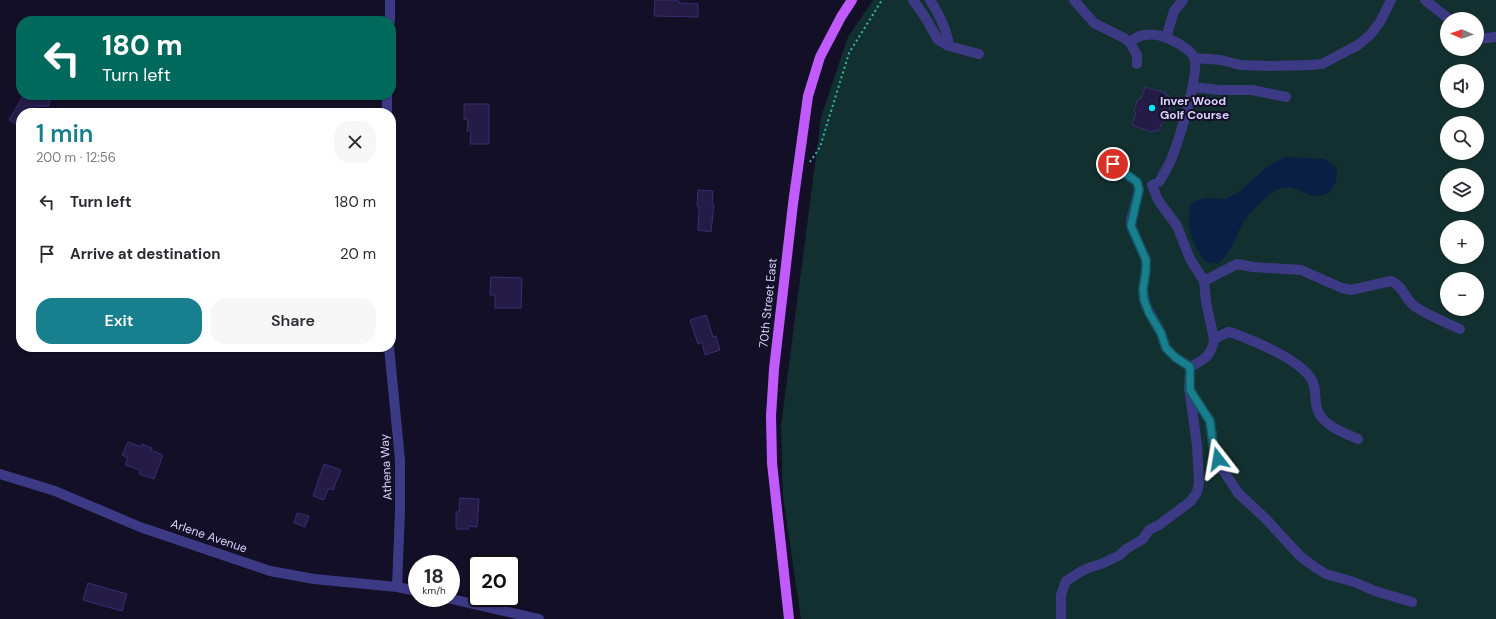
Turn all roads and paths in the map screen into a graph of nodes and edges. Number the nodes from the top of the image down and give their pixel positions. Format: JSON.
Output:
{"nodes":[{"id":1,"x":390,"y":0,"type":"edge"},
{"id":2,"x":852,"y":0,"type":"edge"},
{"id":3,"x":882,"y":0,"type":"edge"},
{"id":4,"x":913,"y":0,"type":"edge"},
{"id":5,"x":930,"y":0,"type":"edge"},
{"id":6,"x":1074,"y":0,"type":"edge"},
{"id":7,"x":1184,"y":0,"type":"edge"},
{"id":8,"x":1391,"y":0,"type":"edge"},
{"id":9,"x":1425,"y":0,"type":"edge"},
{"id":10,"x":1440,"y":12,"type":"edge"},
{"id":11,"x":390,"y":16,"type":"edge"},
{"id":12,"x":1496,"y":37,"type":"edge"},
{"id":13,"x":1166,"y":38,"type":"junction"},
{"id":14,"x":1484,"y":38,"type":"edge"},
{"id":15,"x":1130,"y":43,"type":"junction"},
{"id":16,"x":949,"y":46,"type":"junction"},
{"id":17,"x":979,"y":54,"type":"dead end"},
{"id":18,"x":1194,"y":58,"type":"junction"},
{"id":19,"x":1138,"y":64,"type":"dead end"},
{"id":20,"x":1193,"y":87,"type":"junction"},
{"id":21,"x":1286,"y":97,"type":"dead end"},
{"id":22,"x":1106,"y":155,"type":"dead end"},
{"id":23,"x":808,"y":165,"type":"dead end"},
{"id":24,"x":1137,"y":182,"type":"junction"},
{"id":25,"x":1152,"y":185,"type":"junction"},
{"id":26,"x":1204,"y":281,"type":"junction"},
{"id":27,"x":1460,"y":329,"type":"dead end"},
{"id":28,"x":1214,"y":339,"type":"junction"},
{"id":29,"x":389,"y":352,"type":"edge"},
{"id":30,"x":1190,"y":367,"type":"junction"},
{"id":31,"x":1190,"y":390,"type":"junction"},
{"id":32,"x":1358,"y":439,"type":"dead end"},
{"id":33,"x":0,"y":474,"type":"edge"},
{"id":34,"x":397,"y":587,"type":"junction"},
{"id":35,"x":408,"y":589,"type":"edge"},
{"id":36,"x":460,"y":601,"type":"edge"},
{"id":37,"x":1412,"y":602,"type":"dead end"},
{"id":38,"x":539,"y":619,"type":"edge"},
{"id":39,"x":789,"y":619,"type":"edge"},
{"id":40,"x":1061,"y":619,"type":"edge"}],
"edges":[{"from":1,"to":11,"type":"street"},
{"from":2,"to":39,"type":"main road","name":"70th Street East"},
{"from":3,"to":23,"type":"path"},
{"from":4,"to":16,"type":"street"},
{"from":5,"to":16,"type":"street"},
{"from":6,"to":15,"type":"street"},
{"from":7,"to":13,"type":"street"},
{"from":8,"to":18,"type":"street"},
{"from":9,"to":10,"type":"street"},
{"from":12,"to":14,"type":"street"},
{"from":13,"to":15,"type":"street"},
{"from":13,"to":18,"type":"street"},
{"from":15,"to":19,"type":"street"},
{"from":16,"to":17,"type":"street"},
{"from":18,"to":20,"type":"street"},
{"from":20,"to":21,"type":"street"},
{"from":20,"to":25,"type":"street"},
{"from":22,"to":24,"type":"street"},
{"from":24,"to":25,"type":"street"},
{"from":24,"to":30,"type":"street"},
{"from":25,"to":26,"type":"street"},
{"from":26,"to":27,"type":"street"},
{"from":26,"to":28,"type":"street"},
{"from":28,"to":30,"type":"street"},
{"from":28,"to":32,"type":"street"},
{"from":29,"to":34,"type":"street","name":"Athena Way"},
{"from":30,"to":31,"type":"street"},
{"from":31,"to":37,"type":"street"},
{"from":31,"to":40,"type":"street"},
{"from":33,"to":34,"type":"street","name":"Arlene Avenue"},
{"from":34,"to":35,"type":"street","name":"Arlene Avenue"},
{"from":36,"to":38,"type":"street"}]}
